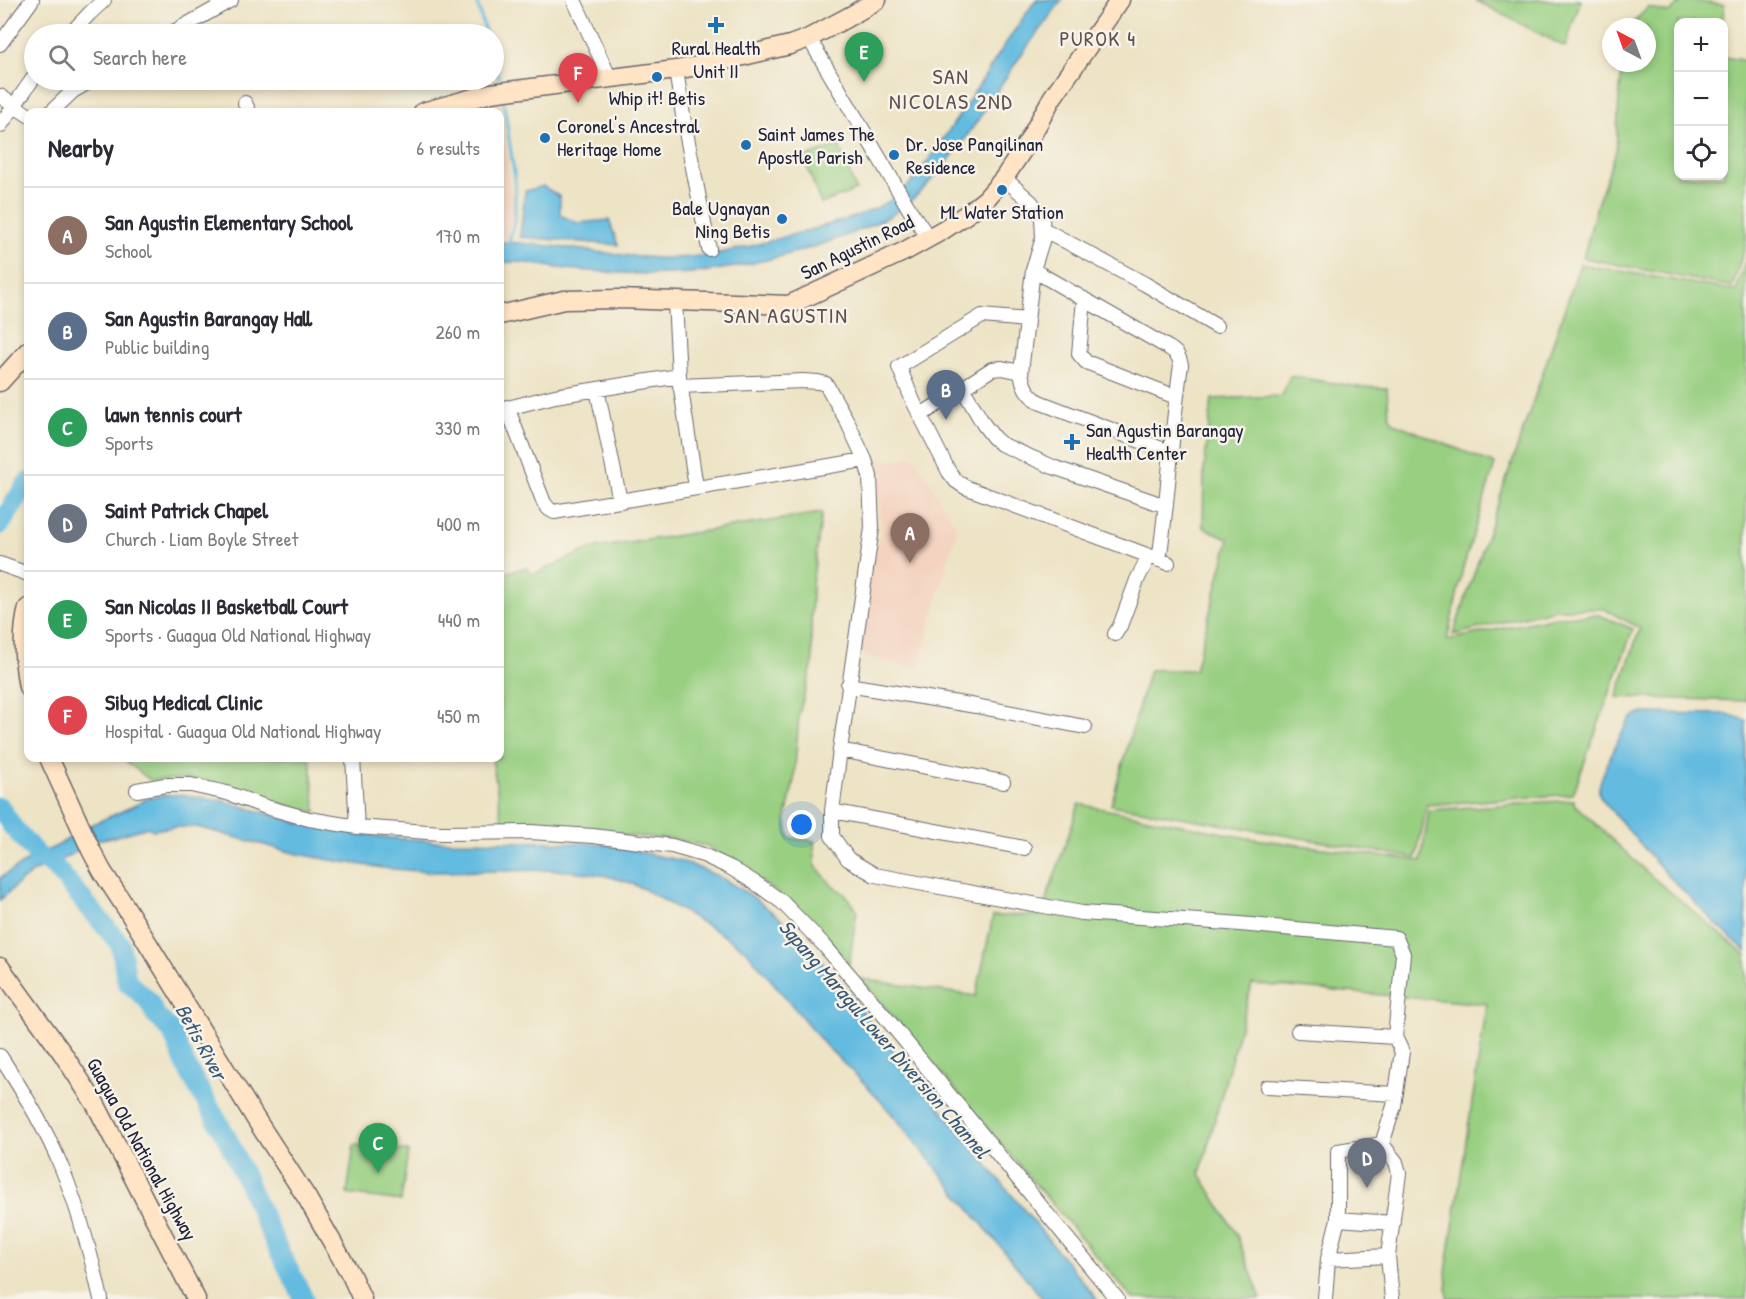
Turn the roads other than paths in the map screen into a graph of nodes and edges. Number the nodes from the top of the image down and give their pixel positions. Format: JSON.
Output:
{"nodes":[{"id":1,"x":104,"y":0,"type":"edge"},
{"id":2,"x":231,"y":0,"type":"edge"},
{"id":3,"x":574,"y":0,"type":"edge"},
{"id":4,"x":877,"y":0,"type":"edge"},
{"id":5,"x":1120,"y":0,"type":"edge"},
{"id":6,"x":30,"y":1,"type":"edge"},
{"id":7,"x":80,"y":24,"type":"edge"},
{"id":8,"x":189,"y":24,"type":"edge"},
{"id":9,"x":809,"y":38,"type":"junction"},
{"id":10,"x":0,"y":44,"type":"edge"},
{"id":11,"x":675,"y":70,"type":"junction"},
{"id":12,"x":610,"y":79,"type":"junction"},
{"id":13,"x":25,"y":90,"type":"edge"},
{"id":14,"x":74,"y":90,"type":"edge"},
{"id":15,"x":0,"y":96,"type":"edge"},
{"id":16,"x":13,"y":106,"type":"junction"},
{"id":17,"x":55,"y":108,"type":"edge"},
{"id":18,"x":437,"y":108,"type":"edge"},
{"id":19,"x":24,"y":113,"type":"edge"},
{"id":20,"x":0,"y":126,"type":"edge"},
{"id":21,"x":1004,"y":178,"type":"junction"},
{"id":22,"x":1042,"y":229,"type":"junction"},
{"id":23,"x":928,"y":237,"type":"junction"},
{"id":24,"x":709,"y":249,"type":"dead end"},
{"id":25,"x":1033,"y":270,"type":"junction"},
{"id":26,"x":1084,"y":299,"type":"junction"},
{"id":27,"x":675,"y":301,"type":"junction"},
{"id":28,"x":504,"y":314,"type":"edge"},
{"id":29,"x":1028,"y":320,"type":"junction"},
{"id":30,"x":1216,"y":326,"type":"dead end"},
{"id":31,"x":24,"y":355,"type":"edge"},
{"id":32,"x":1021,"y":372,"type":"junction"},
{"id":33,"x":680,"y":381,"type":"junction"},
{"id":34,"x":0,"y":382,"type":"edge"},
{"id":35,"x":963,"y":388,"type":"junction"},
{"id":36,"x":597,"y":389,"type":"junction"},
{"id":37,"x":1176,"y":397,"type":"junction"},
{"id":38,"x":504,"y":409,"type":"edge"},
{"id":39,"x":504,"y":411,"type":"edge"},
{"id":40,"x":921,"y":415,"type":"junction"},
{"id":41,"x":1172,"y":453,"type":"junction"},
{"id":42,"x":865,"y":460,"type":"junction"},
{"id":43,"x":696,"y":487,"type":"junction"},
{"id":44,"x":620,"y":501,"type":"junction"},
{"id":45,"x":1166,"y":506,"type":"junction"},
{"id":46,"x":1159,"y":560,"type":"junction"},
{"id":47,"x":0,"y":564,"type":"edge"},
{"id":48,"x":24,"y":573,"type":"edge"},
{"id":49,"x":24,"y":634,"type":"edge"},
{"id":50,"x":1115,"y":634,"type":"dead end"},
{"id":51,"x":24,"y":665,"type":"edge"},
{"id":52,"x":848,"y":685,"type":"junction"},
{"id":53,"x":1085,"y":728,"type":"dead end"},
{"id":54,"x":840,"y":750,"type":"junction"},
{"id":55,"x":51,"y":762,"type":"edge"},
{"id":56,"x":353,"y":762,"type":"edge"},
{"id":57,"x":1003,"y":782,"type":"dead end"},
{"id":58,"x":137,"y":790,"type":"dead end"},
{"id":59,"x":832,"y":811,"type":"junction"},
{"id":60,"x":357,"y":827,"type":"junction"},
{"id":61,"x":1024,"y":848,"type":"dead end"},
{"id":62,"x":0,"y":967,"type":"edge"},
{"id":63,"x":1298,"y":1031,"type":"dead end"},
{"id":64,"x":1395,"y":1037,"type":"junction"},
{"id":65,"x":0,"y":1056,"type":"edge"},
{"id":66,"x":1267,"y":1087,"type":"dead end"},
{"id":67,"x":1396,"y":1094,"type":"junction"},
{"id":68,"x":1382,"y":1144,"type":"junction"},
{"id":69,"x":1338,"y":1219,"type":"junction"},
{"id":70,"x":1393,"y":1223,"type":"junction"},
{"id":71,"x":1388,"y":1256,"type":"junction"},
{"id":72,"x":1328,"y":1259,"type":"junction"},
{"id":73,"x":101,"y":1299,"type":"edge"},
{"id":74,"x":196,"y":1299,"type":"edge"},
{"id":75,"x":362,"y":1299,"type":"edge"},
{"id":76,"x":1117,"y":1299,"type":"edge"},
{"id":77,"x":1325,"y":1299,"type":"edge"},
{"id":78,"x":1392,"y":1299,"type":"edge"}],
"edges":[{"from":1,"to":7,"type":"street"},
{"from":2,"to":8,"type":"street"},
{"from":3,"to":12,"type":"street"},
{"from":4,"to":9,"type":"street"},
{"from":5,"to":21,"type":"street","name":"San Agustin Road"},
{"from":6,"to":10,"type":"street"},
{"from":9,"to":11,"type":"street"},
{"from":9,"to":23,"type":"street"},
{"from":11,"to":12,"type":"street"},
{"from":11,"to":24,"type":"street"},
{"from":12,"to":18,"type":"street"},
{"from":13,"to":16,"type":"street"},
{"from":14,"to":17,"type":"street"},
{"from":15,"to":16,"type":"street"},
{"from":16,"to":19,"type":"street"},
{"from":16,"to":20,"type":"street"},
{"from":21,"to":22,"type":"street"},
{"from":21,"to":23,"type":"street","name":"San Agustin Road"},
{"from":22,"to":25,"type":"street"},
{"from":22,"to":30,"type":"street"},
{"from":23,"to":27,"type":"street","name":"San Agustin Road"},
{"from":25,"to":26,"type":"street"},
{"from":25,"to":29,"type":"street"},
{"from":26,"to":37,"type":"street"},
{"from":26,"to":37,"type":"street"},
{"from":27,"to":28,"type":"street","name":"San Agustin Road"},
{"from":27,"to":33,"type":"street"},
{"from":29,"to":32,"type":"street"},
{"from":29,"to":40,"type":"street"},
{"from":31,"to":34,"type":"street"},
{"from":32,"to":35,"type":"street"},
{"from":32,"to":41,"type":"street"},
{"from":33,"to":36,"type":"street"},
{"from":33,"to":42,"type":"street"},
{"from":33,"to":43,"type":"street"},
{"from":35,"to":40,"type":"street"},
{"from":35,"to":45,"type":"street"},
{"from":36,"to":38,"type":"street"},
{"from":36,"to":44,"type":"street"},
{"from":37,"to":41,"type":"street"},
{"from":39,"to":44,"type":"street"},
{"from":40,"to":46,"type":"street"},
{"from":41,"to":45,"type":"street"},
{"from":42,"to":43,"type":"street"},
{"from":42,"to":52,"type":"street"},
{"from":43,"to":44,"type":"street"},
{"from":45,"to":46,"type":"street"},
{"from":46,"to":50,"type":"street"},
{"from":47,"to":48,"type":"street"},
{"from":49,"to":51,"type":"street"},
{"from":52,"to":53,"type":"street"},
{"from":52,"to":54,"type":"street"},
{"from":54,"to":57,"type":"street"},
{"from":54,"to":59,"type":"street"},
{"from":55,"to":75,"type":"street"},
{"from":56,"to":60,"type":"street"},
{"from":58,"to":60,"type":"street"},
{"from":59,"to":61,"type":"street"},
{"from":59,"to":64,"type":"street"},
{"from":60,"to":76,"type":"street"},
{"from":62,"to":74,"type":"street","name":"Guagua Old National Highway"},
{"from":63,"to":64,"type":"street"},
{"from":64,"to":67,"type":"street"},
{"from":65,"to":73,"type":"street"},
{"from":66,"to":67,"type":"street"},
{"from":67,"to":68,"type":"street"},
{"from":68,"to":69,"type":"street"},
{"from":68,"to":70,"type":"street"},
{"from":69,"to":70,"type":"street"},
{"from":69,"to":72,"type":"street"},
{"from":70,"to":71,"type":"street"},
{"from":71,"to":72,"type":"street"},
{"from":71,"to":78,"type":"street"},
{"from":72,"to":77,"type":"street"}]}
